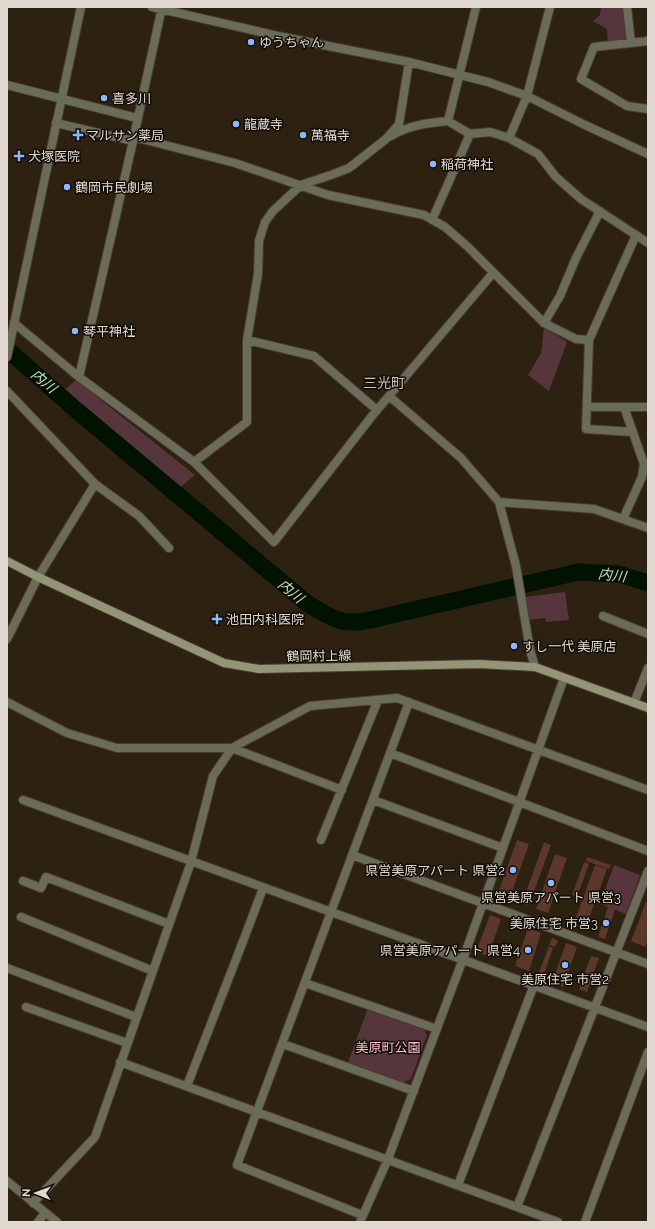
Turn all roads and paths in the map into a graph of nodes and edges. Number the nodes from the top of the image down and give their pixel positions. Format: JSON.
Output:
{"nodes":[{"id":1,"x":81,"y":7,"type":"edge"},
{"id":2,"x":152,"y":7,"type":"edge"},
{"id":3,"x":476,"y":7,"type":"edge"},
{"id":4,"x":550,"y":7,"type":"edge"},
{"id":5,"x":626,"y":7,"type":"edge"},
{"id":6,"x":162,"y":8,"type":"edge"},
{"id":7,"x":648,"y":41,"type":"edge"},
{"id":8,"x":631,"y":43,"type":"junction"},
{"id":9,"x":409,"y":62,"type":"junction"},
{"id":10,"x":459,"y":74,"type":"junction"},
{"id":11,"x":7,"y":85,"type":"edge"},
{"id":12,"x":527,"y":96,"type":"junction"},
{"id":13,"x":61,"y":99,"type":"junction"},
{"id":14,"x":648,"y":109,"type":"edge"},
{"id":15,"x":138,"y":118,"type":"junction"},
{"id":16,"x":448,"y":121,"type":"junction"},
{"id":17,"x":56,"y":123,"type":"junction"},
{"id":18,"x":470,"y":134,"type":"junction"},
{"id":19,"x":510,"y":138,"type":"junction"},
{"id":20,"x":134,"y":139,"type":"junction"},
{"id":21,"x":386,"y":139,"type":"junction"},
{"id":22,"x":648,"y":154,"type":"edge"},
{"id":23,"x":301,"y":185,"type":"junction"},
{"id":24,"x":600,"y":212,"type":"junction"},
{"id":25,"x":432,"y":220,"type":"junction"},
{"id":26,"x":636,"y":235,"type":"junction"},
{"id":27,"x":648,"y":243,"type":"edge"},
{"id":28,"x":493,"y":273,"type":"junction"},
{"id":29,"x":14,"y":323,"type":"junction"},
{"id":30,"x":544,"y":323,"type":"junction"},
{"id":31,"x":247,"y":340,"type":"junction"},
{"id":32,"x":589,"y":340,"type":"junction"},
{"id":33,"x":7,"y":357,"type":"edge"},
{"id":34,"x":79,"y":377,"type":"junction"},
{"id":35,"x":7,"y":391,"type":"edge"},
{"id":36,"x":389,"y":396,"type":"junction"},
{"id":37,"x":587,"y":406,"type":"junction"},
{"id":38,"x":624,"y":407,"type":"junction"},
{"id":39,"x":648,"y":407,"type":"edge"},
{"id":40,"x":377,"y":410,"type":"junction"},
{"id":41,"x":633,"y":432,"type":"junction"},
{"id":42,"x":194,"y":462,"type":"junction"},
{"id":43,"x":95,"y":484,"type":"junction"},
{"id":44,"x":499,"y":502,"type":"junction"},
{"id":45,"x":623,"y":519,"type":"junction"},
{"id":46,"x":648,"y":528,"type":"edge"},
{"id":47,"x":170,"y":548,"type":"dead end"},
{"id":48,"x":7,"y":561,"type":"edge"},
{"id":49,"x":38,"y":577,"type":"junction"},
{"id":50,"x":603,"y":616,"type":"dead end"},
{"id":51,"x":648,"y":634,"type":"edge"},
{"id":52,"x":7,"y":639,"type":"edge"},
{"id":53,"x":535,"y":667,"type":"junction"},
{"id":54,"x":648,"y":668,"type":"edge"},
{"id":55,"x":564,"y":678,"type":"junction"},
{"id":56,"x":378,"y":700,"type":"junction"},
{"id":57,"x":7,"y":702,"type":"edge"},
{"id":58,"x":409,"y":702,"type":"junction"},
{"id":59,"x":634,"y":703,"type":"junction"},
{"id":60,"x":648,"y":708,"type":"edge"},
{"id":61,"x":232,"y":748,"type":"junction"},
{"id":62,"x":538,"y":750,"type":"junction"},
{"id":63,"x":390,"y":753,"type":"junction"},
{"id":64,"x":342,"y":790,"type":"junction"},
{"id":65,"x":648,"y":790,"type":"edge"},
{"id":66,"x":23,"y":800,"type":"dead end"},
{"id":67,"x":373,"y":800,"type":"junction"},
{"id":68,"x":520,"y":801,"type":"junction"},
{"id":69,"x":321,"y":840,"type":"dead end"},
{"id":70,"x":503,"y":848,"type":"junction"},
{"id":71,"x":648,"y":851,"type":"edge"},
{"id":72,"x":352,"y":855,"type":"junction"},
{"id":73,"x":191,"y":862,"type":"junction"},
{"id":74,"x":648,"y":871,"type":"edge"},
{"id":75,"x":24,"y":881,"type":"dead end"},
{"id":76,"x":263,"y":888,"type":"junction"},
{"id":77,"x":483,"y":903,"type":"junction"},
{"id":78,"x":331,"y":912,"type":"junction"},
{"id":79,"x":21,"y":917,"type":"dead end"},
{"id":80,"x":169,"y":924,"type":"junction"},
{"id":81,"x":616,"y":952,"type":"junction"},
{"id":82,"x":463,"y":959,"type":"junction"},
{"id":83,"x":648,"y":964,"type":"edge"},
{"id":84,"x":7,"y":968,"type":"edge"},
{"id":85,"x":152,"y":971,"type":"junction"},
{"id":86,"x":305,"y":983,"type":"junction"},
{"id":87,"x":534,"y":985,"type":"junction"},
{"id":88,"x":26,"y":1007,"type":"dead end"},
{"id":89,"x":595,"y":1008,"type":"junction"},
{"id":90,"x":136,"y":1017,"type":"junction"},
{"id":91,"x":648,"y":1027,"type":"edge"},
{"id":92,"x":437,"y":1029,"type":"junction"},
{"id":93,"x":127,"y":1043,"type":"junction"},
{"id":94,"x":283,"y":1044,"type":"junction"},
{"id":95,"x":648,"y":1052,"type":"edge"},
{"id":96,"x":120,"y":1062,"type":"junction"},
{"id":97,"x":187,"y":1086,"type":"junction"},
{"id":98,"x":414,"y":1091,"type":"junction"},
{"id":99,"x":257,"y":1112,"type":"junction"},
{"id":100,"x":388,"y":1159,"type":"junction"},
{"id":101,"x":7,"y":1181,"type":"edge"},
{"id":102,"x":458,"y":1185,"type":"junction"},
{"id":103,"x":33,"y":1203,"type":"junction"},
{"id":104,"x":517,"y":1207,"type":"junction"},
{"id":105,"x":45,"y":1213,"type":"junction"},
{"id":106,"x":361,"y":1219,"type":"edge"},
{"id":107,"x":548,"y":1220,"type":"edge"},
{"id":108,"x":38,"y":1222,"type":"edge"},
{"id":109,"x":56,"y":1222,"type":"edge"},
{"id":110,"x":558,"y":1222,"type":"edge"},
{"id":111,"x":585,"y":1222,"type":"edge"}],
"edges":[{"from":1,"to":13,"type":"street"},
{"from":2,"to":6,"type":"street"},
{"from":3,"to":10,"type":"street"},
{"from":4,"to":12,"type":"street"},
{"from":5,"to":8,"type":"street"},
{"from":6,"to":9,"type":"street"},
{"from":6,"to":15,"type":"street"},
{"from":7,"to":8,"type":"street"},
{"from":8,"to":14,"type":"street"},
{"from":9,"to":10,"type":"street"},
{"from":9,"to":21,"type":"street"},
{"from":10,"to":12,"type":"street"},
{"from":10,"to":16,"type":"street"},
{"from":11,"to":13,"type":"street"},
{"from":12,"to":19,"type":"street"},
{"from":12,"to":22,"type":"street"},
{"from":13,"to":15,"type":"street"},
{"from":13,"to":17,"type":"street"},
{"from":15,"to":20,"type":"street"},
{"from":16,"to":18,"type":"street"},
{"from":16,"to":21,"type":"street"},
{"from":17,"to":20,"type":"street"},
{"from":17,"to":29,"type":"street"},
{"from":18,"to":19,"type":"street"},
{"from":18,"to":25,"type":"street"},
{"from":19,"to":24,"type":"street"},
{"from":20,"to":23,"type":"street"},
{"from":20,"to":34,"type":"street"},
{"from":21,"to":23,"type":"street"},
{"from":23,"to":25,"type":"street"},
{"from":23,"to":31,"type":"street"},
{"from":24,"to":26,"type":"street"},
{"from":24,"to":30,"type":"street"},
{"from":25,"to":28,"type":"street"},
{"from":26,"to":27,"type":"street"},
{"from":26,"to":32,"type":"street"},
{"from":28,"to":30,"type":"street"},
{"from":28,"to":36,"type":"street"},
{"from":29,"to":33,"type":"street"},
{"from":29,"to":34,"type":"street"},
{"from":30,"to":32,"type":"street"},
{"from":31,"to":40,"type":"street"},
{"from":31,"to":42,"type":"street"},
{"from":32,"to":37,"type":"street"},
{"from":34,"to":42,"type":"street"},
{"from":35,"to":43,"type":"street"},
{"from":36,"to":40,"type":"street"},
{"from":36,"to":44,"type":"street"},
{"from":37,"to":38,"type":"street"},
{"from":37,"to":41,"type":"street"},
{"from":38,"to":39,"type":"street"},
{"from":38,"to":41,"type":"street"},
{"from":40,"to":42,"type":"street"},
{"from":41,"to":45,"type":"street"},
{"from":43,"to":47,"type":"street"},
{"from":43,"to":49,"type":"street"},
{"from":44,"to":45,"type":"street"},
{"from":44,"to":53,"type":"street"},
{"from":45,"to":46,"type":"street"},
{"from":48,"to":49,"type":"main road","name":"鶴岡村上線"},
{"from":49,"to":52,"type":"street"},
{"from":49,"to":53,"type":"main road","name":"鶴岡村上線"},
{"from":50,"to":51,"type":"street"},
{"from":53,"to":55,"type":"main road","name":"鶴岡村上線"},
{"from":54,"to":59,"type":"street"},
{"from":55,"to":59,"type":"main road","name":"鶴岡村上線"},
{"from":55,"to":62,"type":"street"},
{"from":56,"to":58,"type":"street"},
{"from":56,"to":61,"type":"street"},
{"from":56,"to":64,"type":"street"},
{"from":57,"to":61,"type":"street"},
{"from":58,"to":62,"type":"street"},
{"from":58,"to":63,"type":"street"},
{"from":59,"to":60,"type":"main road","name":"鶴岡村上線"},
{"from":61,"to":64,"type":"street"},
{"from":61,"to":73,"type":"street"},
{"from":62,"to":65,"type":"street"},
{"from":62,"to":68,"type":"street"},
{"from":63,"to":67,"type":"street"},
{"from":63,"to":68,"type":"street"},
{"from":64,"to":69,"type":"street"},
{"from":66,"to":73,"type":"street"},
{"from":67,"to":70,"type":"street"},
{"from":67,"to":72,"type":"street"},
{"from":68,"to":70,"type":"street"},
{"from":68,"to":71,"type":"street"},
{"from":70,"to":77,"type":"street"},
{"from":72,"to":77,"type":"street"},
{"from":72,"to":78,"type":"street"},
{"from":73,"to":76,"type":"street"},
{"from":73,"to":80,"type":"street"},
{"from":74,"to":81,"type":"street"},
{"from":75,"to":80,"type":"street"},
{"from":76,"to":78,"type":"street"},
{"from":76,"to":97,"type":"street"},
{"from":77,"to":81,"type":"street"},
{"from":77,"to":82,"type":"street"},
{"from":78,"to":82,"type":"street"},
{"from":78,"to":86,"type":"street"},
{"from":79,"to":85,"type":"street"},
{"from":80,"to":85,"type":"street"},
{"from":81,"to":83,"type":"street"},
{"from":81,"to":89,"type":"street"},
{"from":82,"to":87,"type":"street"},
{"from":82,"to":92,"type":"street"},
{"from":84,"to":90,"type":"street"},
{"from":85,"to":90,"type":"street"},
{"from":86,"to":92,"type":"street"},
{"from":86,"to":94,"type":"street"},
{"from":87,"to":89,"type":"street"},
{"from":87,"to":102,"type":"street"},
{"from":88,"to":93,"type":"street"},
{"from":89,"to":91,"type":"street"},
{"from":89,"to":104,"type":"street"},
{"from":90,"to":93,"type":"street"},
{"from":92,"to":98,"type":"street"},
{"from":93,"to":96,"type":"street"},
{"from":94,"to":98,"type":"street"},
{"from":94,"to":99,"type":"street"},
{"from":95,"to":111,"type":"street"},
{"from":96,"to":97,"type":"street"},
{"from":96,"to":103,"type":"street"},
{"from":97,"to":99,"type":"street"},
{"from":98,"to":100,"type":"street"},
{"from":99,"to":100,"type":"street"},
{"from":99,"to":106,"type":"street"},
{"from":100,"to":102,"type":"street"},
{"from":100,"to":106,"type":"street"},
{"from":101,"to":103,"type":"street"},
{"from":102,"to":104,"type":"street"},
{"from":103,"to":105,"type":"street"},
{"from":104,"to":107,"type":"street"},
{"from":105,"to":108,"type":"street"},
{"from":105,"to":109,"type":"street"},
{"from":107,"to":110,"type":"street"}]}
